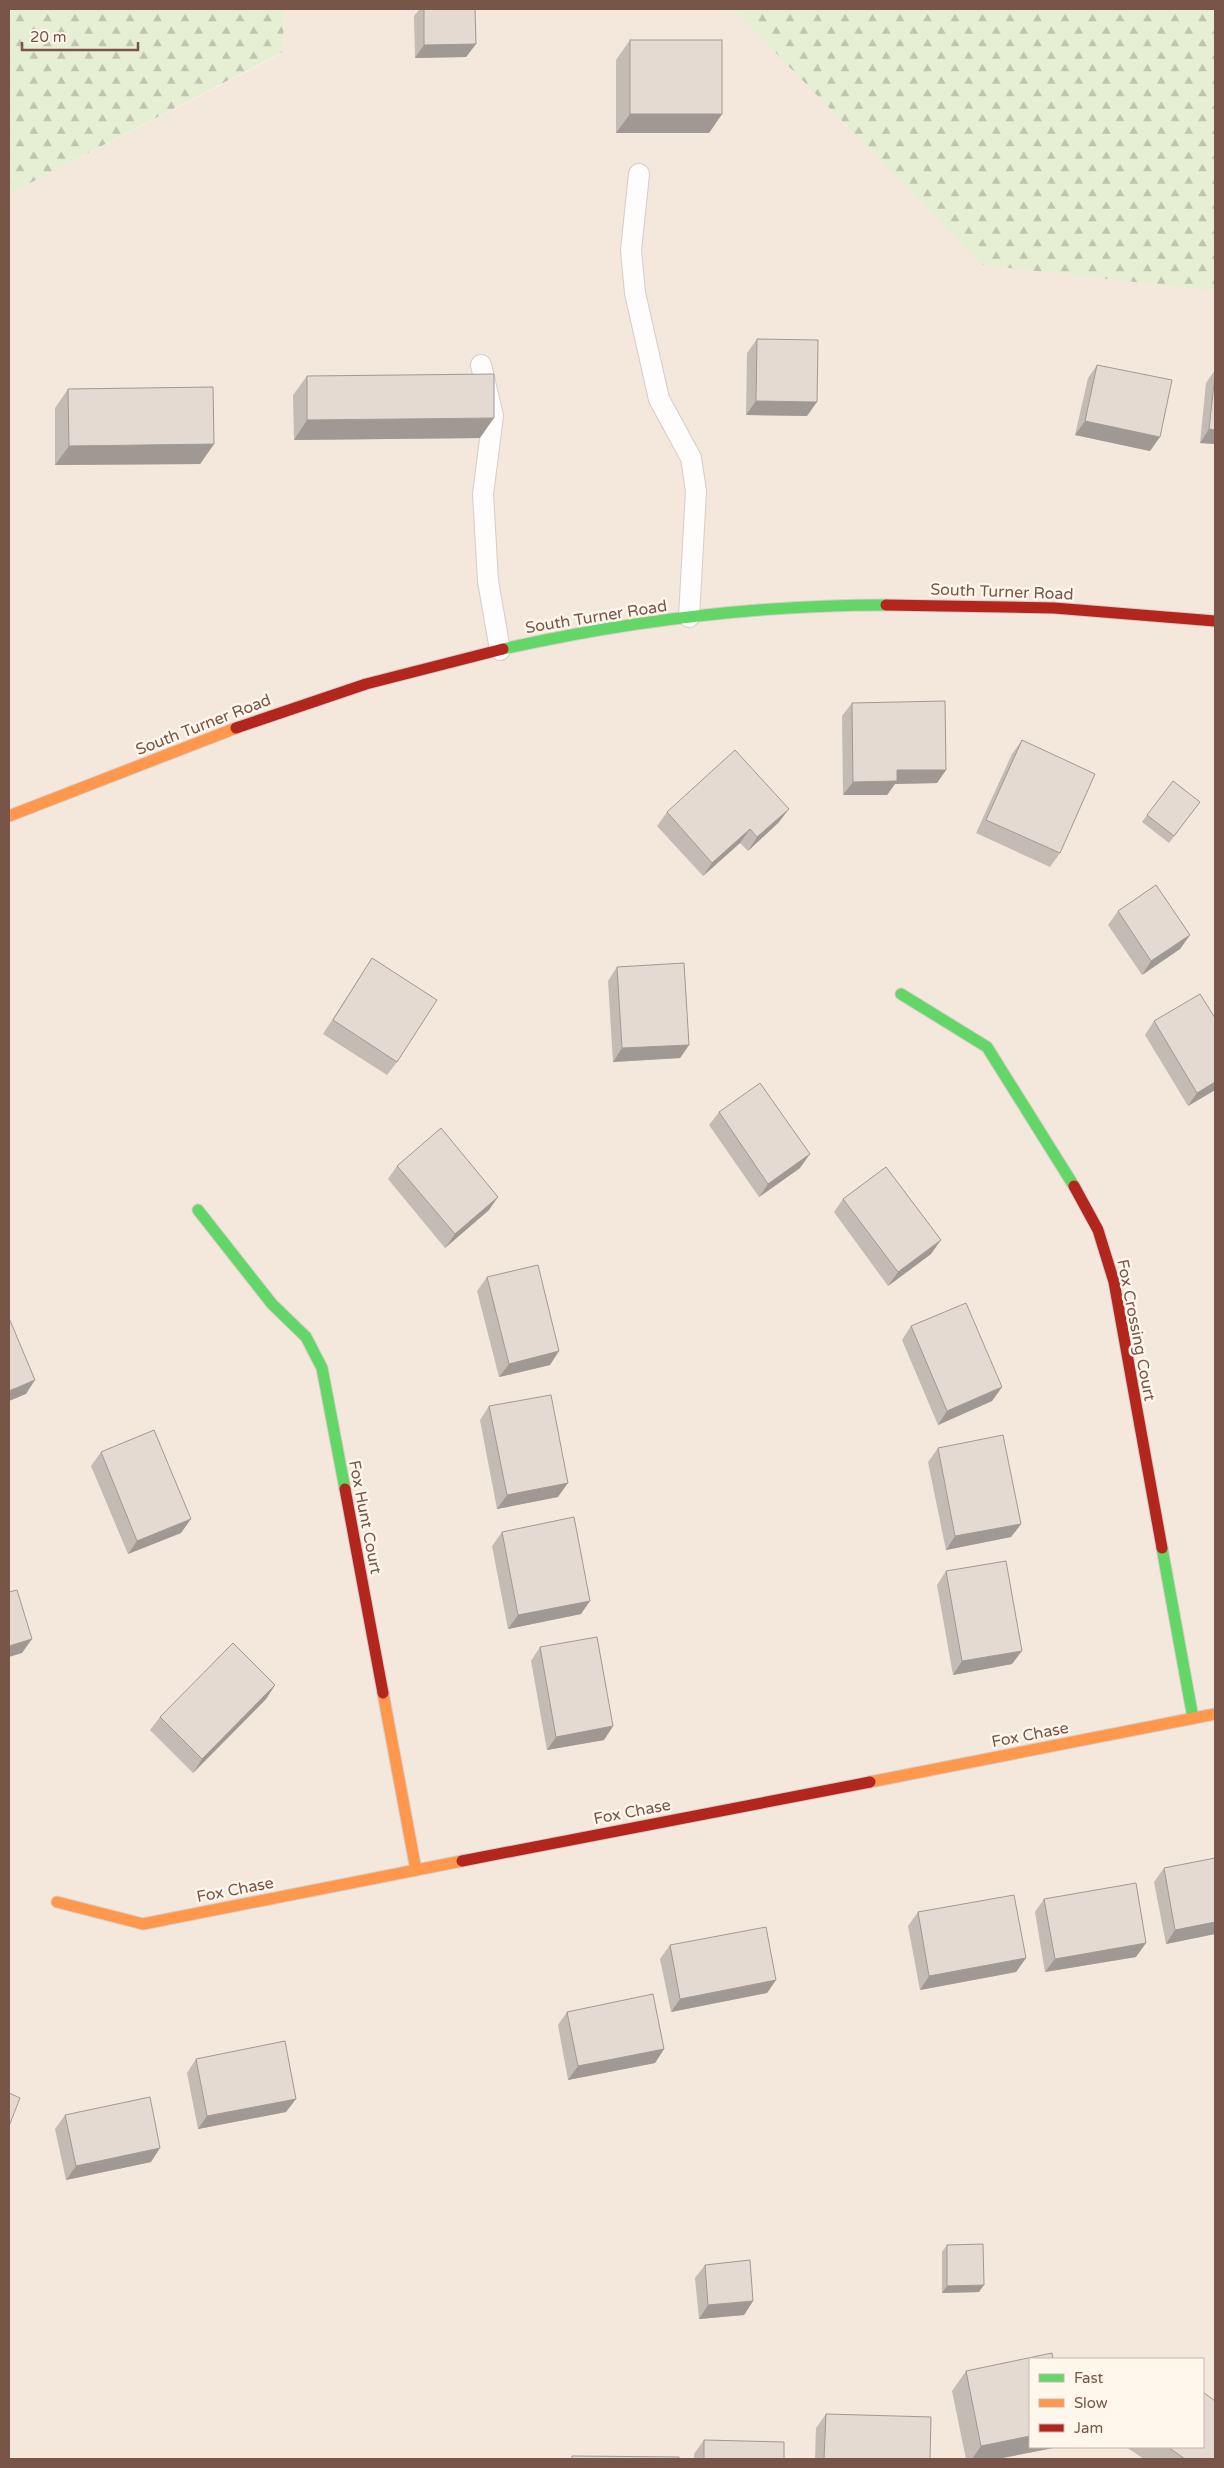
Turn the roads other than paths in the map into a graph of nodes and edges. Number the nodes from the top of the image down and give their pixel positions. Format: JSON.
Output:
{"nodes":[{"id":1,"x":639,"y":174,"type":"dead end"},
{"id":2,"x":481,"y":365,"type":"dead end"},
{"id":3,"x":689,"y":617,"type":"junction"},
{"id":4,"x":1215,"y":621,"type":"edge"},
{"id":5,"x":500,"y":650,"type":"junction"},
{"id":6,"x":9,"y":816,"type":"edge"},
{"id":7,"x":901,"y":994,"type":"dead end"},
{"id":8,"x":198,"y":1210,"type":"dead end"},
{"id":9,"x":1215,"y":1714,"type":"edge"},
{"id":10,"x":1193,"y":1718,"type":"junction"},
{"id":11,"x":416,"y":1870,"type":"junction"},
{"id":12,"x":56,"y":1902,"type":"dead end"}],
"edges":[{"from":1,"to":3,"type":"lane"},
{"from":2,"to":5,"type":"lane"},
{"from":3,"to":4,"type":"street","name":"South Turner Road"},
{"from":3,"to":5,"type":"street","name":"South Turner Road"},
{"from":5,"to":6,"type":"street","name":"South Turner Road"},
{"from":7,"to":10,"type":"street","name":"Fox Crossing Court"},
{"from":8,"to":11,"type":"street","name":"Fox Hunt Court"},
{"from":9,"to":10,"type":"street","name":"Fox Chase"},
{"from":10,"to":11,"type":"street","name":"Fox Chase"},
{"from":11,"to":12,"type":"street","name":"Fox Chase"}]}
